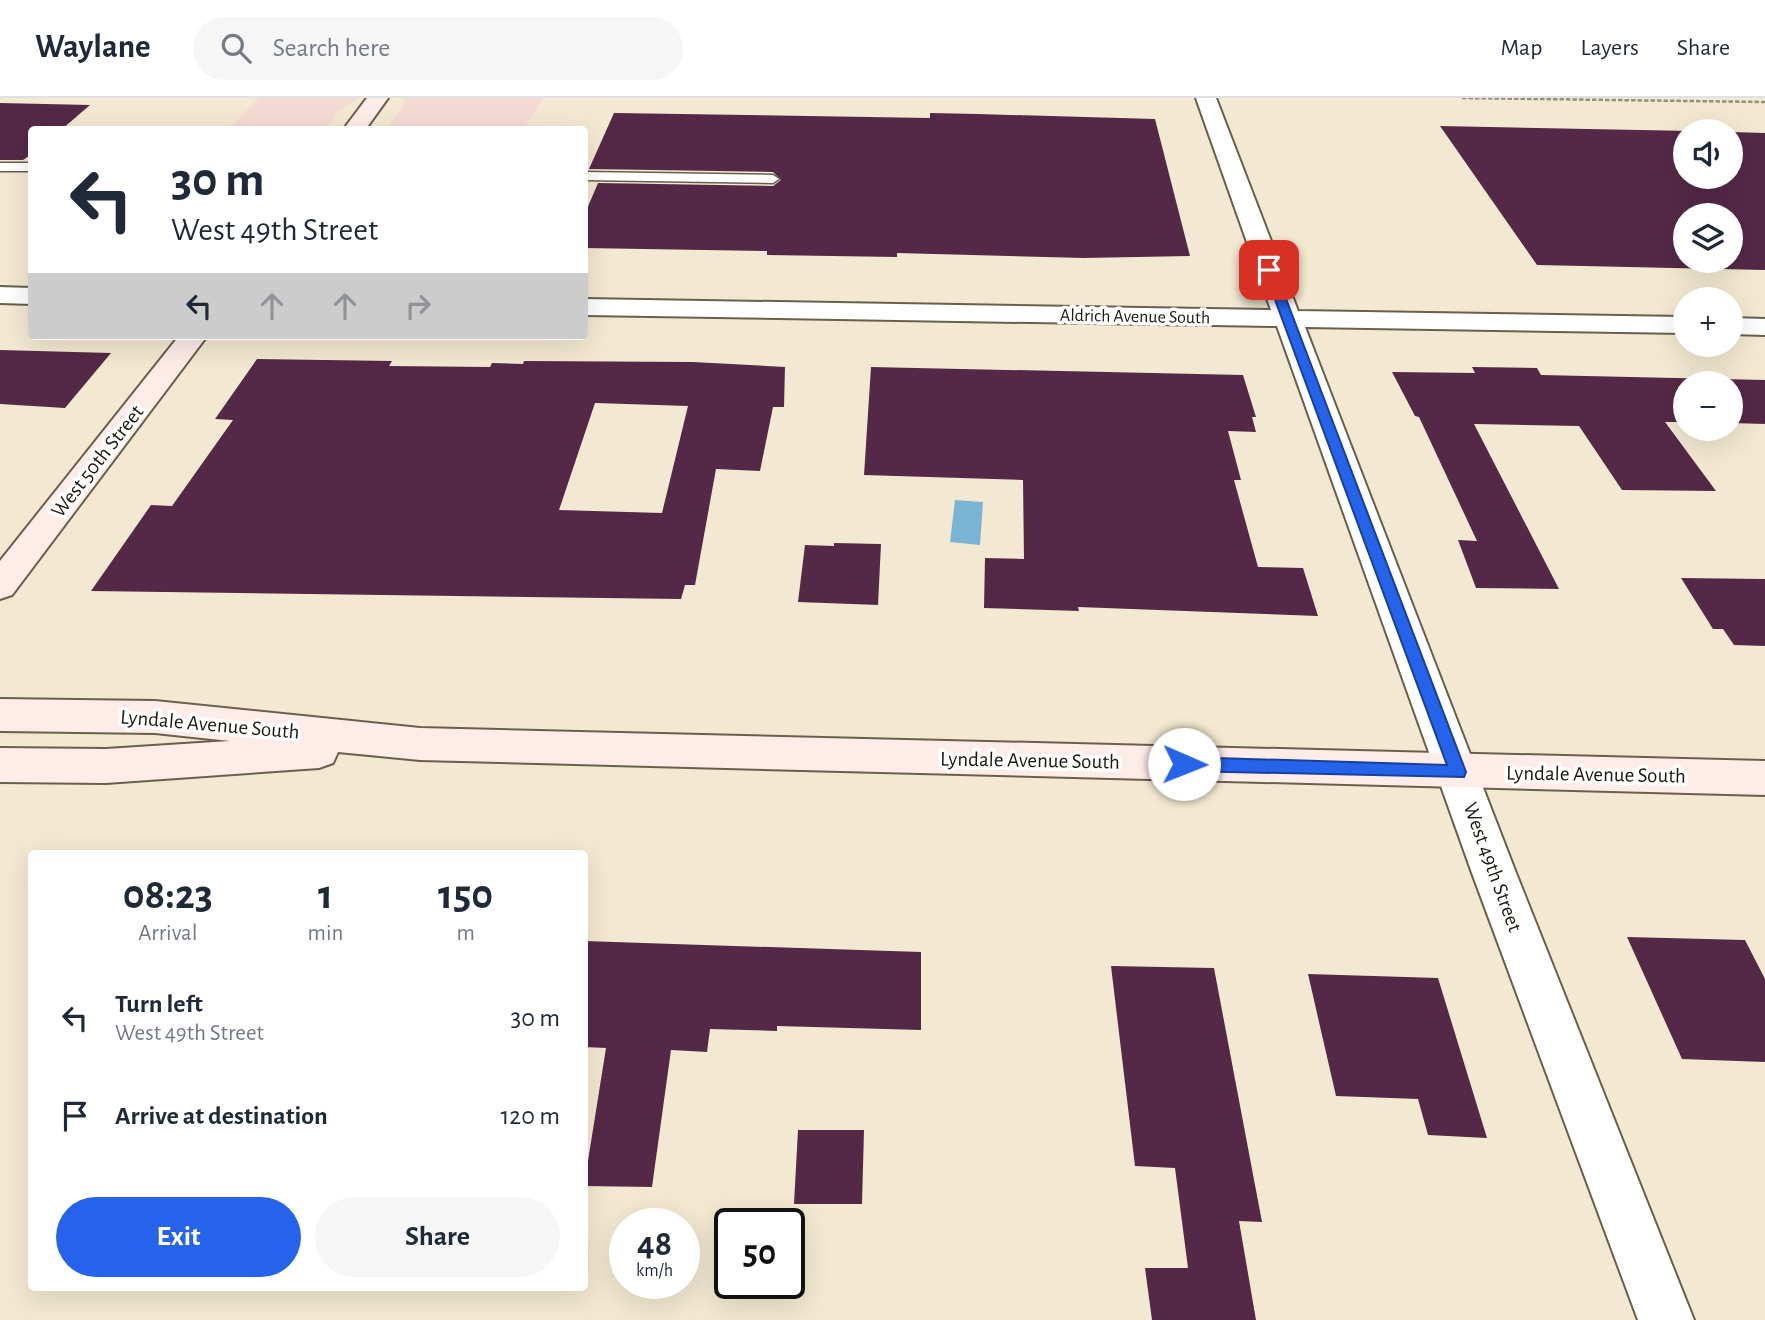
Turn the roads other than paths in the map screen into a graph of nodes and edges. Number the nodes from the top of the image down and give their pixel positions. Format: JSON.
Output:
{"nodes":[{"id":1,"x":378,"y":98,"type":"edge"},
{"id":2,"x":1206,"y":98,"type":"edge"},
{"id":3,"x":357,"y":126,"type":"edge"},
{"id":4,"x":0,"y":167,"type":"edge"},
{"id":5,"x":28,"y":167,"type":"edge"},
{"id":6,"x":588,"y":176,"type":"edge"},
{"id":7,"x":772,"y":179,"type":"dead end"},
{"id":8,"x":0,"y":295,"type":"edge"},
{"id":9,"x":28,"y":296,"type":"edge"},
{"id":10,"x":588,"y":307,"type":"edge"},
{"id":11,"x":1287,"y":319,"type":"junction"},
{"id":12,"x":1673,"y":325,"type":"edge"},
{"id":13,"x":1743,"y":326,"type":"edge"},
{"id":14,"x":1765,"y":327,"type":"edge"},
{"id":15,"x":190,"y":340,"type":"edge"},
{"id":16,"x":0,"y":586,"type":"edge"},
{"id":17,"x":0,"y":715,"type":"edge"},
{"id":18,"x":420,"y":744,"type":"junction"},
{"id":19,"x":0,"y":765,"type":"edge"},
{"id":20,"x":1458,"y":772,"type":"junction"},
{"id":21,"x":1765,"y":778,"type":"edge"},
{"id":22,"x":1666,"y":1320,"type":"edge"}],
"edges":[{"from":1,"to":3,"type":"main road"},
{"from":2,"to":11,"type":"street","name":"West 49th Street"},
{"from":4,"to":5,"type":"lane"},
{"from":6,"to":7,"type":"lane"},
{"from":8,"to":9,"type":"street"},
{"from":10,"to":11,"type":"street","name":"Aldrich Avenue South"},
{"from":11,"to":12,"type":"street","name":"Aldrich Avenue South"},
{"from":11,"to":20,"type":"street","name":"West 49th Street"},
{"from":13,"to":14,"type":"street"},
{"from":15,"to":16,"type":"main road","name":"West 50th Street"},
{"from":17,"to":18,"type":"main road","name":"Lyndale Avenue South"},
{"from":18,"to":19,"type":"main road","name":"Lyndale Avenue South"},
{"from":18,"to":20,"type":"main road","name":"Lyndale Avenue South"},
{"from":20,"to":21,"type":"main road","name":"Lyndale Avenue South"},
{"from":20,"to":22,"type":"street","name":"West 49th Street"}]}
